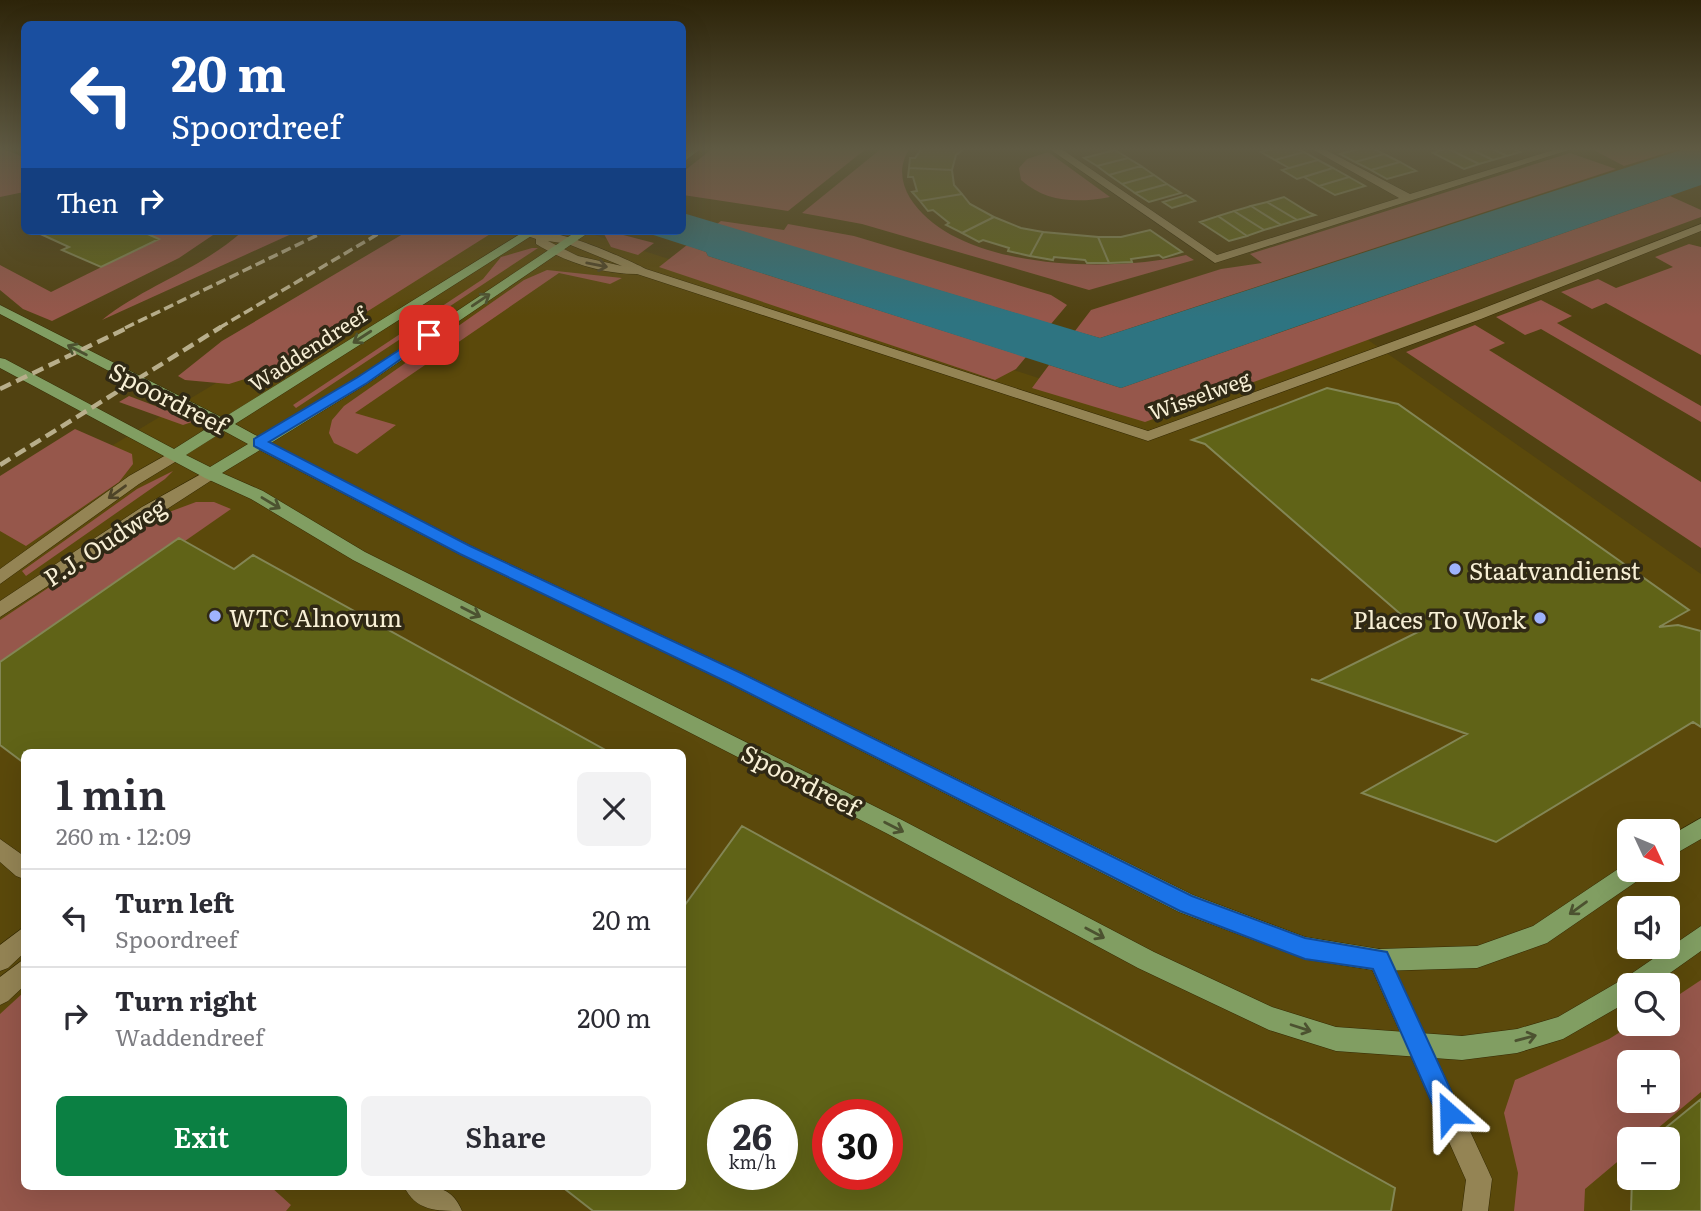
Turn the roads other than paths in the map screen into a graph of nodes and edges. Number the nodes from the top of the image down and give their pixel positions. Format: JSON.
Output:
{"nodes":[{"id":1,"x":1138,"y":205,"type":"edge"},
{"id":2,"x":1392,"y":205,"type":"edge"},
{"id":3,"x":1701,"y":227,"type":"edge"},
{"id":4,"x":1683,"y":234,"type":"junction"},
{"id":5,"x":525,"y":235,"type":"edge"},
{"id":6,"x":534,"y":235,"type":"edge"},
{"id":7,"x":543,"y":235,"type":"edge"},
{"id":8,"x":579,"y":235,"type":"edge"},
{"id":9,"x":570,"y":241,"type":"junction"},
{"id":10,"x":1701,"y":243,"type":"edge"},
{"id":11,"x":555,"y":251,"type":"junction"},
{"id":12,"x":642,"y":272,"type":"junction"},
{"id":13,"x":0,"y":309,"type":"edge"},
{"id":14,"x":0,"y":362,"type":"edge"},
{"id":15,"x":225,"y":425,"type":"junction"},
{"id":16,"x":258,"y":442,"type":"junction"},
{"id":17,"x":175,"y":455,"type":"junction"},
{"id":18,"x":210,"y":474,"type":"junction"},
{"id":19,"x":0,"y":578,"type":"edge"},
{"id":20,"x":0,"y":610,"type":"edge"},
{"id":21,"x":1701,"y":828,"type":"edge"},
{"id":22,"x":1680,"y":841,"type":"edge"},
{"id":23,"x":0,"y":849,"type":"edge"},
{"id":24,"x":21,"y":866,"type":"edge"},
{"id":25,"x":1617,"y":882,"type":"edge"},
{"id":26,"x":1701,"y":937,"type":"edge"},
{"id":27,"x":21,"y":941,"type":"edge"},
{"id":28,"x":0,"y":960,"type":"edge"},
{"id":29,"x":1379,"y":960,"type":"junction"},
{"id":30,"x":1651,"y":973,"type":"edge"},
{"id":31,"x":21,"y":974,"type":"edge"},
{"id":32,"x":0,"y":993,"type":"edge"},
{"id":33,"x":1617,"y":995,"type":"edge"},
{"id":34,"x":1418,"y":1046,"type":"junction"},
{"id":35,"x":422,"y":1190,"type":"edge"},
{"id":36,"x":449,"y":1211,"type":"edge"},
{"id":37,"x":1475,"y":1211,"type":"edge"}],
"edges":[{"from":1,"to":2,"type":"street"},
{"from":3,"to":4,"type":"street","name":"Wisselweg"},
{"from":4,"to":10,"type":"street"},
{"from":4,"to":12,"type":"street","name":"Wisselweg"},
{"from":5,"to":15,"type":"main road","name":"Waddendreef","one_way":true},
{"from":6,"to":11,"type":"street","name":"Wisselweg"},
{"from":7,"to":9,"type":"street","name":"Wisselweg"},
{"from":8,"to":9,"type":"main road"},
{"from":9,"to":11,"type":"main road"},
{"from":9,"to":12,"type":"street","name":"Wisselweg"},
{"from":11,"to":12,"type":"street","name":"Wisselweg","one_way":true},
{"from":16,"to":11,"type":"main road","one_way":true},
{"from":15,"to":13,"type":"main road","name":"Spoordreef","one_way":true},
{"from":14,"to":17,"type":"main road","name":"Spoordreef"},
{"from":15,"to":16,"type":"main road","name":"Spoordreef"},
{"from":15,"to":17,"type":"main road","name":"Waddendreef"},
{"from":16,"to":18,"type":"main road"},
{"from":16,"to":29,"type":"main road","name":"Spoordreef"},
{"from":17,"to":18,"type":"main road","name":"Spoordreef"},
{"from":17,"to":19,"type":"street","name":"P.J. Oudweg","one_way":true},
{"from":18,"to":20,"type":"street","name":"P.J. Oudweg"},
{"from":18,"to":34,"type":"main road","name":"Spoordreef","one_way":true},
{"from":21,"to":22,"type":"main road"},
{"from":23,"to":24,"type":"street"},
{"from":25,"to":29,"type":"main road","name":"Spoordreef","one_way":true},
{"from":26,"to":30,"type":"main road"},
{"from":27,"to":28,"type":"street"},
{"from":29,"to":34,"type":"street"},
{"from":31,"to":32,"type":"street"},
{"from":34,"to":33,"type":"main road","name":"Spoordreef","one_way":true},
{"from":34,"to":37,"type":"street"},
{"from":35,"to":36,"type":"street"}]}
